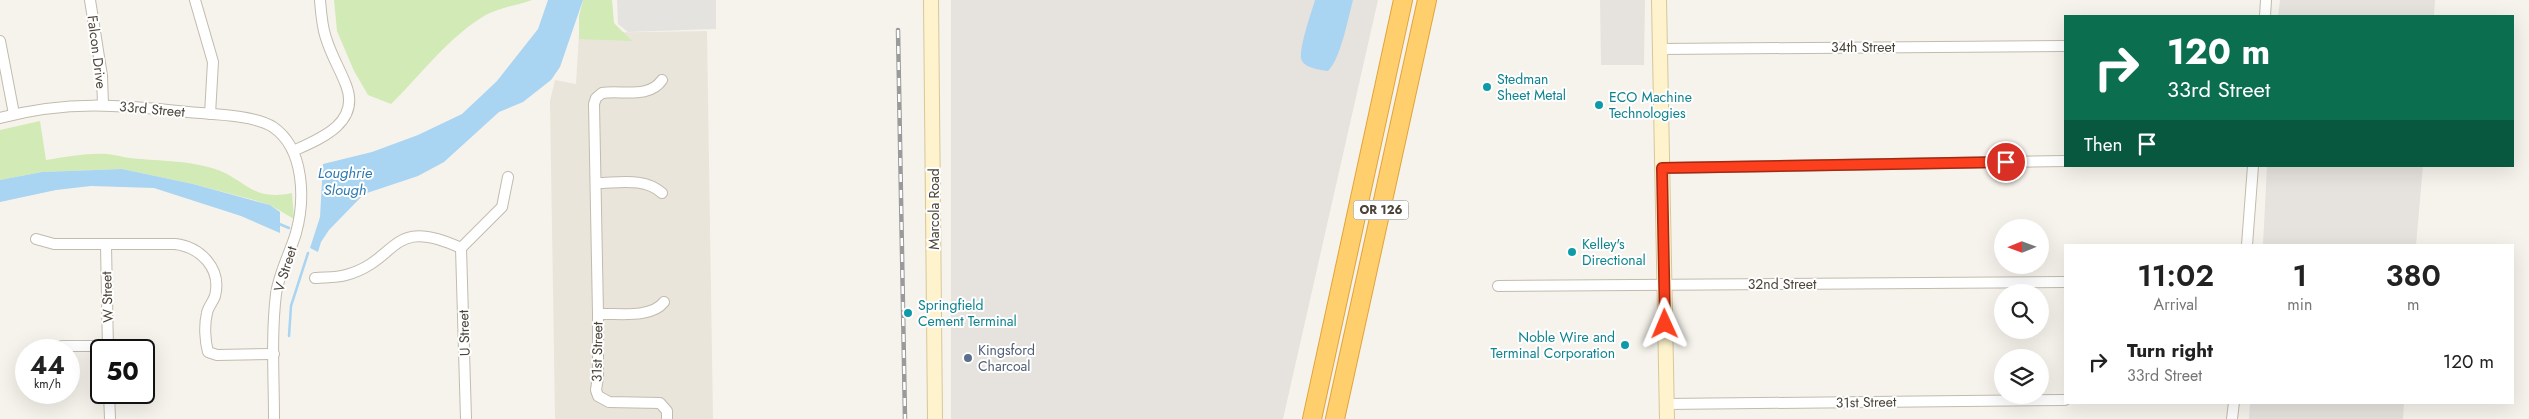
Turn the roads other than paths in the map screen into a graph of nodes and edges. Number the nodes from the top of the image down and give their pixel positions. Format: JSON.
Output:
{"nodes":[{"id":1,"x":90,"y":0,"type":"edge"},
{"id":2,"x":195,"y":0,"type":"edge"},
{"id":3,"x":320,"y":0,"type":"edge"},
{"id":4,"x":931,"y":0,"type":"edge"},
{"id":5,"x":1403,"y":0,"type":"edge"},
{"id":6,"x":1427,"y":0,"type":"edge"},
{"id":7,"x":1659,"y":0,"type":"edge"},
{"id":8,"x":2266,"y":0,"type":"edge"},
{"id":9,"x":2265,"y":15,"type":"edge"},
{"id":10,"x":0,"y":41,"type":"edge"},
{"id":11,"x":2064,"y":46,"type":"edge"},
{"id":12,"x":1660,"y":49,"type":"junction"},
{"id":13,"x":662,"y":80,"type":"dead end"},
{"id":14,"x":103,"y":104,"type":"junction"},
{"id":15,"x":14,"y":114,"type":"junction"},
{"id":16,"x":210,"y":114,"type":"junction"},
{"id":17,"x":0,"y":118,"type":"edge"},
{"id":18,"x":293,"y":151,"type":"junction"},
{"id":19,"x":2064,"y":162,"type":"edge"},
{"id":20,"x":2253,"y":167,"type":"edge"},
{"id":21,"x":1662,"y":168,"type":"junction"},
{"id":22,"x":508,"y":177,"type":"dead end"},
{"id":23,"x":596,"y":183,"type":"junction"},
{"id":24,"x":662,"y":193,"type":"dead end"},
{"id":25,"x":36,"y":239,"type":"dead end"},
{"id":26,"x":2247,"y":244,"type":"edge"},
{"id":27,"x":106,"y":245,"type":"junction"},
{"id":28,"x":461,"y":248,"type":"junction"},
{"id":29,"x":315,"y":278,"type":"dead end"},
{"id":30,"x":2064,"y":282,"type":"edge"},
{"id":31,"x":1665,"y":284,"type":"junction"},
{"id":32,"x":1498,"y":286,"type":"dead end"},
{"id":33,"x":664,"y":302,"type":"dead end"},
{"id":34,"x":598,"y":314,"type":"junction"},
{"id":35,"x":108,"y":339,"type":"edge"},
{"id":36,"x":274,"y":354,"type":"junction"},
{"id":37,"x":2064,"y":400,"type":"edge"},
{"id":38,"x":110,"y":404,"type":"edge"},
{"id":39,"x":1666,"y":404,"type":"junction"},
{"id":40,"x":2234,"y":404,"type":"edge"},
{"id":41,"x":110,"y":419,"type":"edge"},
{"id":42,"x":274,"y":419,"type":"edge"},
{"id":43,"x":466,"y":419,"type":"edge"},
{"id":44,"x":667,"y":419,"type":"edge"},
{"id":45,"x":935,"y":419,"type":"edge"},
{"id":46,"x":1312,"y":419,"type":"edge"},
{"id":47,"x":1335,"y":419,"type":"edge"},
{"id":48,"x":1667,"y":419,"type":"edge"},
{"id":49,"x":2232,"y":419,"type":"edge"}],
"edges":[{"from":1,"to":14,"type":"street","name":"Falcon Drive"},
{"from":2,"to":16,"type":"street"},
{"from":3,"to":18,"type":"street"},
{"from":4,"to":45,"type":"main road","name":"Marcola Road"},
{"from":5,"to":46,"type":"highway","number":"OR 126"},
{"from":6,"to":47,"type":"highway","number":"OR 126"},
{"from":7,"to":12,"type":"main road"},
{"from":8,"to":9,"type":"street"},
{"from":10,"to":15,"type":"street"},
{"from":11,"to":12,"type":"street","name":"34th Street"},
{"from":12,"to":21,"type":"main road"},
{"from":13,"to":23,"type":"street","name":"31st Street"},
{"from":14,"to":15,"type":"street","name":"33rd Street"},
{"from":14,"to":16,"type":"street","name":"33rd Street"},
{"from":15,"to":17,"type":"street","name":"33rd Street"},
{"from":16,"to":18,"type":"street","name":"33rd Street"},
{"from":18,"to":36,"type":"street","name":"V Street"},
{"from":19,"to":21,"type":"street"},
{"from":20,"to":26,"type":"street"},
{"from":21,"to":31,"type":"main road"},
{"from":22,"to":28,"type":"street"},
{"from":23,"to":24,"type":"street"},
{"from":23,"to":34,"type":"street","name":"31st Street"},
{"from":25,"to":27,"type":"street"},
{"from":27,"to":35,"type":"street","name":"W Street"},
{"from":27,"to":36,"type":"street"},
{"from":28,"to":29,"type":"street"},
{"from":28,"to":43,"type":"street","name":"U Street"},
{"from":30,"to":31,"type":"street","name":"32nd Street"},
{"from":31,"to":32,"type":"street","name":"32nd Street"},
{"from":31,"to":39,"type":"main road"},
{"from":33,"to":34,"type":"street","name":"31st Street"},
{"from":34,"to":44,"type":"street","name":"31st Street"},
{"from":36,"to":42,"type":"street","name":"V Street"},
{"from":37,"to":39,"type":"street","name":"31st Street"},
{"from":38,"to":41,"type":"street"},
{"from":39,"to":48,"type":"main road"},
{"from":40,"to":49,"type":"street"}]}
